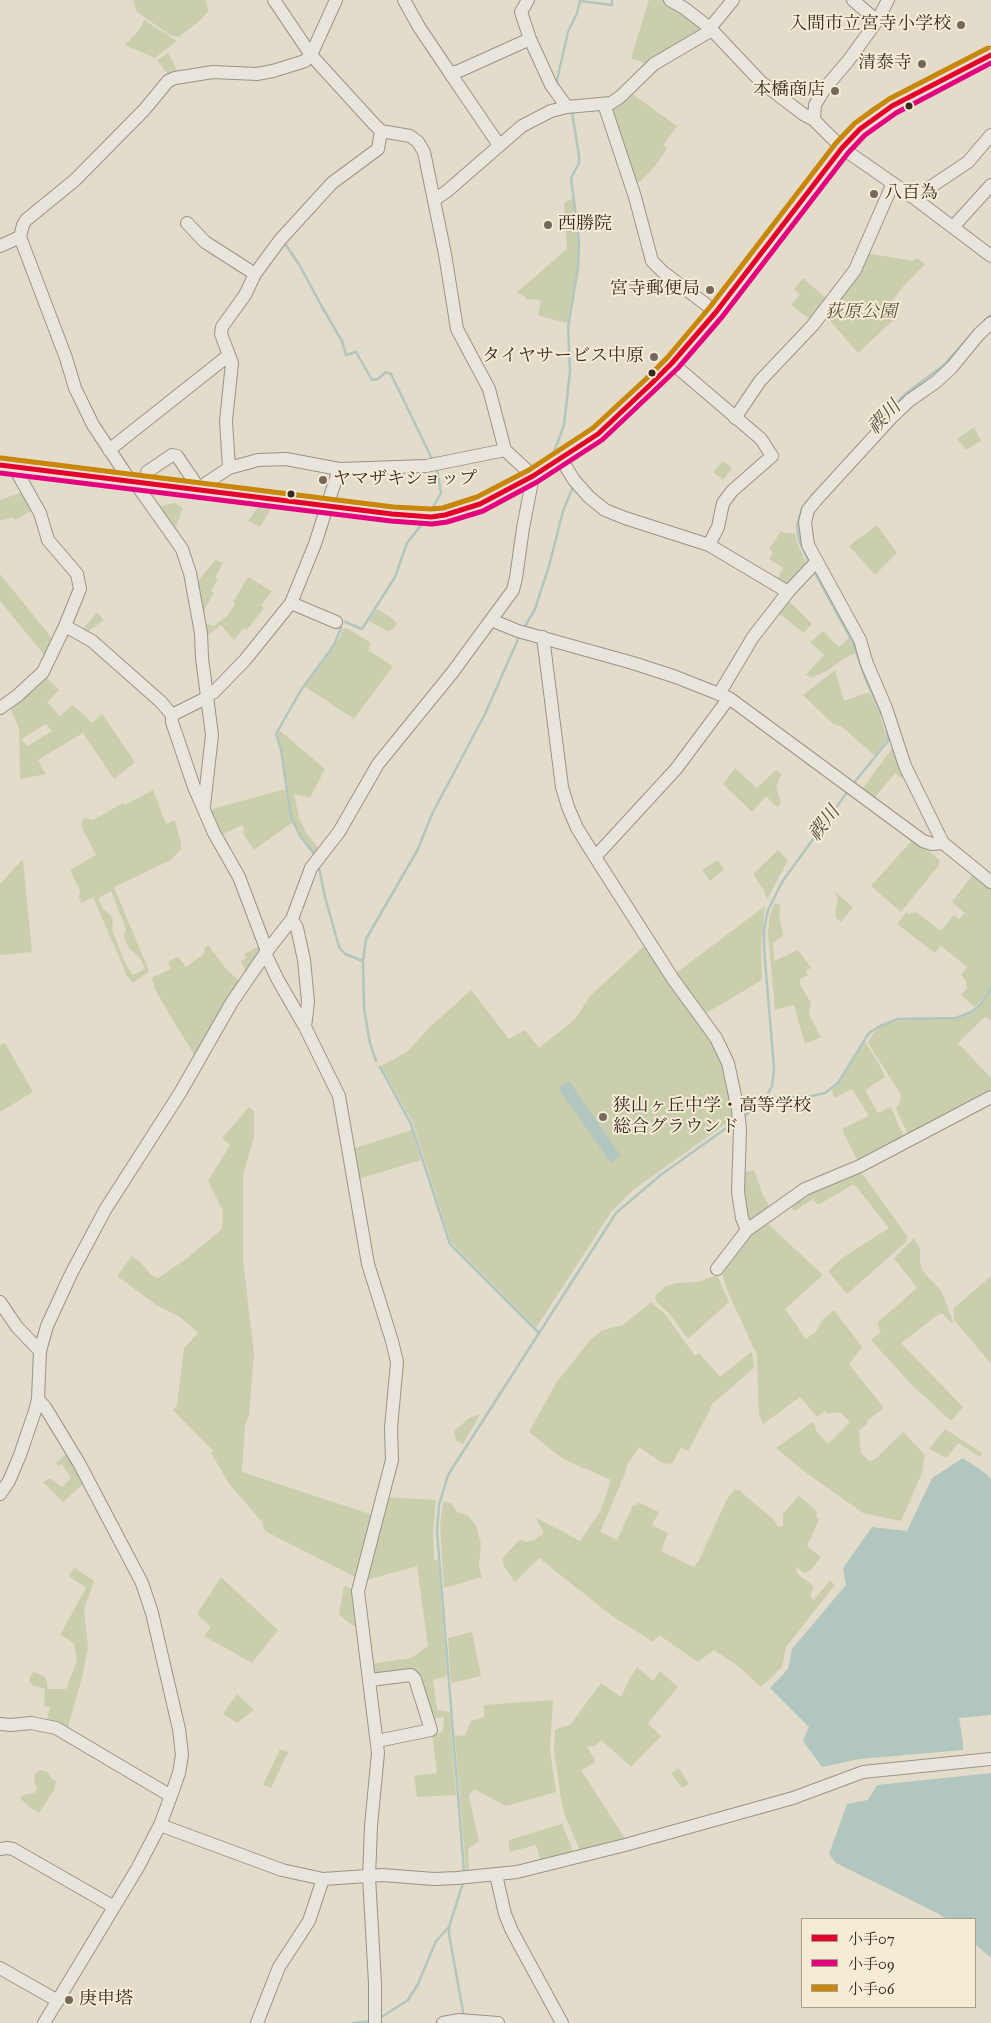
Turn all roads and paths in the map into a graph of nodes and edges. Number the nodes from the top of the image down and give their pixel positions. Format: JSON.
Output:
{"nodes":[{"id":1,"x":274,"y":0,"type":"edge"},
{"id":2,"x":336,"y":0,"type":"edge"},
{"id":3,"x":404,"y":0,"type":"edge"},
{"id":4,"x":528,"y":0,"type":"edge"},
{"id":5,"x":670,"y":0,"type":"edge"},
{"id":6,"x":733,"y":0,"type":"edge"},
{"id":7,"x":853,"y":0,"type":"edge"},
{"id":8,"x":888,"y":0,"type":"edge"},
{"id":9,"x":877,"y":21,"type":"junction"},
{"id":10,"x":711,"y":29,"type":"junction"},
{"id":11,"x":530,"y":39,"type":"junction"},
{"id":12,"x":311,"y":55,"type":"junction"},
{"id":13,"x":991,"y":55,"type":"edge"},
{"id":14,"x":450,"y":73,"type":"junction"},
{"id":15,"x":604,"y":104,"type":"junction"},
{"id":16,"x":567,"y":107,"type":"junction"},
{"id":17,"x":814,"y":120,"type":"junction"},
{"id":18,"x":382,"y":131,"type":"junction"},
{"id":19,"x":991,"y":135,"type":"edge"},
{"id":20,"x":498,"y":145,"type":"junction"},
{"id":21,"x":842,"y":148,"type":"junction"},
{"id":22,"x":893,"y":183,"type":"junction"},
{"id":23,"x":991,"y":185,"type":"edge"},
{"id":24,"x":914,"y":198,"type":"junction"},
{"id":25,"x":434,"y":200,"type":"junction"},
{"id":26,"x":187,"y":222,"type":"dead end"},
{"id":27,"x":953,"y":227,"type":"junction"},
{"id":28,"x":20,"y":237,"type":"junction"},
{"id":29,"x":0,"y":246,"type":"edge"},
{"id":30,"x":991,"y":256,"type":"edge"},
{"id":31,"x":255,"y":274,"type":"junction"},
{"id":32,"x":716,"y":312,"type":"junction"},
{"id":33,"x":991,"y":323,"type":"edge"},
{"id":34,"x":229,"y":355,"type":"junction"},
{"id":35,"x":672,"y":363,"type":"junction"},
{"id":36,"x":734,"y":418,"type":"junction"},
{"id":37,"x":109,"y":450,"type":"junction"},
{"id":38,"x":505,"y":450,"type":"junction"},
{"id":39,"x":558,"y":461,"type":"junction"},
{"id":40,"x":7,"y":466,"type":"edge"},
{"id":41,"x":229,"y":468,"type":"junction"},
{"id":42,"x":339,"y":469,"type":"junction"},
{"id":43,"x":533,"y":476,"type":"junction"},
{"id":44,"x":137,"y":483,"type":"junction"},
{"id":45,"x":196,"y":490,"type":"junction"},
{"id":46,"x":328,"y":506,"type":"junction"},
{"id":47,"x":709,"y":545,"type":"junction"},
{"id":48,"x":817,"y":561,"type":"junction"},
{"id":49,"x":788,"y":592,"type":"junction"},
{"id":50,"x":290,"y":603,"type":"junction"},
{"id":51,"x":491,"y":620,"type":"junction"},
{"id":52,"x":336,"y":622,"type":"dead end"},
{"id":53,"x":65,"y":626,"type":"junction"},
{"id":54,"x":543,"y":637,"type":"junction"},
{"id":55,"x":208,"y":695,"type":"junction"},
{"id":56,"x":724,"y":696,"type":"junction"},
{"id":57,"x":0,"y":708,"type":"edge"},
{"id":58,"x":172,"y":715,"type":"junction"},
{"id":59,"x":204,"y":806,"type":"junction"},
{"id":60,"x":943,"y":842,"type":"junction"},
{"id":61,"x":595,"y":857,"type":"junction"},
{"id":62,"x":991,"y":882,"type":"edge"},
{"id":63,"x":292,"y":919,"type":"junction"},
{"id":64,"x":266,"y":952,"type":"junction"},
{"id":65,"x":305,"y":1027,"type":"junction"},
{"id":66,"x":991,"y":1097,"type":"edge"},
{"id":67,"x":747,"y":1230,"type":"junction"},
{"id":68,"x":717,"y":1269,"type":"dead end"},
{"id":69,"x":0,"y":1302,"type":"edge"},
{"id":70,"x":40,"y":1351,"type":"junction"},
{"id":71,"x":38,"y":1399,"type":"junction"},
{"id":72,"x":0,"y":1494,"type":"edge"},
{"id":73,"x":370,"y":1680,"type":"junction"},
{"id":74,"x":0,"y":1724,"type":"edge"},
{"id":75,"x":377,"y":1741,"type":"junction"},
{"id":76,"x":991,"y":1759,"type":"edge"},
{"id":77,"x":171,"y":1796,"type":"junction"},
{"id":78,"x":160,"y":1825,"type":"junction"},
{"id":79,"x":0,"y":1849,"type":"edge"},
{"id":80,"x":496,"y":1875,"type":"junction"},
{"id":81,"x":369,"y":1877,"type":"junction"},
{"id":82,"x":323,"y":1879,"type":"junction"},
{"id":83,"x":114,"y":1907,"type":"junction"},
{"id":84,"x":0,"y":1968,"type":"edge"},
{"id":85,"x":58,"y":2001,"type":"junction"},
{"id":86,"x":44,"y":2023,"type":"edge"},
{"id":87,"x":257,"y":2023,"type":"edge"},
{"id":88,"x":375,"y":2023,"type":"edge"},
{"id":89,"x":443,"y":2023,"type":"edge"},
{"id":90,"x":498,"y":2023,"type":"edge"},
{"id":91,"x":562,"y":2023,"type":"edge"}],
"edges":[{"from":1,"to":12,"type":"street"},
{"from":2,"to":12,"type":"street"},
{"from":3,"to":14,"type":"street"},
{"from":4,"to":11,"type":"street"},
{"from":5,"to":10,"type":"street"},
{"from":6,"to":10,"type":"street"},
{"from":7,"to":9,"type":"street"},
{"from":8,"to":9,"type":"street"},
{"from":9,"to":17,"type":"street"},
{"from":10,"to":15,"type":"street"},
{"from":10,"to":17,"type":"street"},
{"from":11,"to":14,"type":"street"},
{"from":11,"to":16,"type":"street"},
{"from":12,"to":18,"type":"street"},
{"from":12,"to":28,"type":"street"},
{"from":13,"to":21,"type":"main road"},
{"from":14,"to":20,"type":"street"},
{"from":15,"to":16,"type":"street"},
{"from":15,"to":32,"type":"street"},
{"from":16,"to":20,"type":"street"},
{"from":17,"to":21,"type":"street"},
{"from":18,"to":25,"type":"street"},
{"from":18,"to":31,"type":"street"},
{"from":19,"to":24,"type":"street"},
{"from":20,"to":25,"type":"street"},
{"from":21,"to":22,"type":"street"},
{"from":21,"to":32,"type":"main road"},
{"from":22,"to":24,"type":"street"},
{"from":22,"to":36,"type":"street"},
{"from":23,"to":27,"type":"street"},
{"from":24,"to":27,"type":"street"},
{"from":25,"to":38,"type":"street"},
{"from":26,"to":31,"type":"street"},
{"from":27,"to":30,"type":"street"},
{"from":28,"to":29,"type":"street"},
{"from":28,"to":37,"type":"street"},
{"from":31,"to":34,"type":"street"},
{"from":32,"to":35,"type":"main road"},
{"from":33,"to":48,"type":"street"},
{"from":34,"to":37,"type":"street"},
{"from":34,"to":41,"type":"street"},
{"from":35,"to":36,"type":"street"},
{"from":35,"to":39,"type":"main road"},
{"from":36,"to":47,"type":"street"},
{"from":37,"to":44,"type":"street"},
{"from":38,"to":42,"type":"street"},
{"from":38,"to":43,"type":"street"},
{"from":39,"to":43,"type":"main road"},
{"from":39,"to":47,"type":"street"},
{"from":40,"to":44,"type":"main road"},
{"from":40,"to":53,"type":"street"},
{"from":41,"to":42,"type":"street"},
{"from":41,"to":45,"type":"street"},
{"from":42,"to":46,"type":"street"},
{"from":43,"to":46,"type":"main road"},
{"from":43,"to":51,"type":"street"},
{"from":44,"to":45,"type":"main road"},
{"from":44,"to":45,"type":"street"},
{"from":44,"to":55,"type":"street"},
{"from":45,"to":46,"type":"main road"},
{"from":46,"to":50,"type":"street"},
{"from":47,"to":49,"type":"street"},
{"from":48,"to":49,"type":"street"},
{"from":48,"to":60,"type":"street"},
{"from":49,"to":56,"type":"street"},
{"from":50,"to":52,"type":"street"},
{"from":50,"to":55,"type":"street"},
{"from":51,"to":54,"type":"street"},
{"from":51,"to":63,"type":"street"},
{"from":53,"to":57,"type":"street"},
{"from":53,"to":58,"type":"street"},
{"from":54,"to":56,"type":"street"},
{"from":54,"to":61,"type":"street"},
{"from":55,"to":58,"type":"street"},
{"from":55,"to":59,"type":"street"},
{"from":56,"to":60,"type":"street"},
{"from":56,"to":61,"type":"street"},
{"from":58,"to":59,"type":"street"},
{"from":59,"to":64,"type":"street"},
{"from":60,"to":62,"type":"street"},
{"from":61,"to":67,"type":"street"},
{"from":63,"to":64,"type":"street"},
{"from":63,"to":65,"type":"street"},
{"from":64,"to":65,"type":"street"},
{"from":64,"to":70,"type":"street"},
{"from":65,"to":73,"type":"street"},
{"from":66,"to":67,"type":"street"},
{"from":67,"to":68,"type":"street"},
{"from":69,"to":70,"type":"street"},
{"from":70,"to":71,"type":"street"},
{"from":71,"to":72,"type":"street"},
{"from":71,"to":77,"type":"street"},
{"from":73,"to":75,"type":"street"},
{"from":73,"to":75,"type":"street"},
{"from":74,"to":77,"type":"street"},
{"from":75,"to":81,"type":"street"},
{"from":76,"to":80,"type":"street"},
{"from":77,"to":78,"type":"street"},
{"from":78,"to":82,"type":"street"},
{"from":78,"to":83,"type":"street"},
{"from":79,"to":83,"type":"street"},
{"from":80,"to":81,"type":"street"},
{"from":80,"to":91,"type":"street"},
{"from":81,"to":82,"type":"street"},
{"from":81,"to":88,"type":"street"},
{"from":82,"to":87,"type":"street"},
{"from":83,"to":85,"type":"street"},
{"from":84,"to":85,"type":"street"},
{"from":85,"to":86,"type":"street"},
{"from":89,"to":90,"type":"street"}]}
